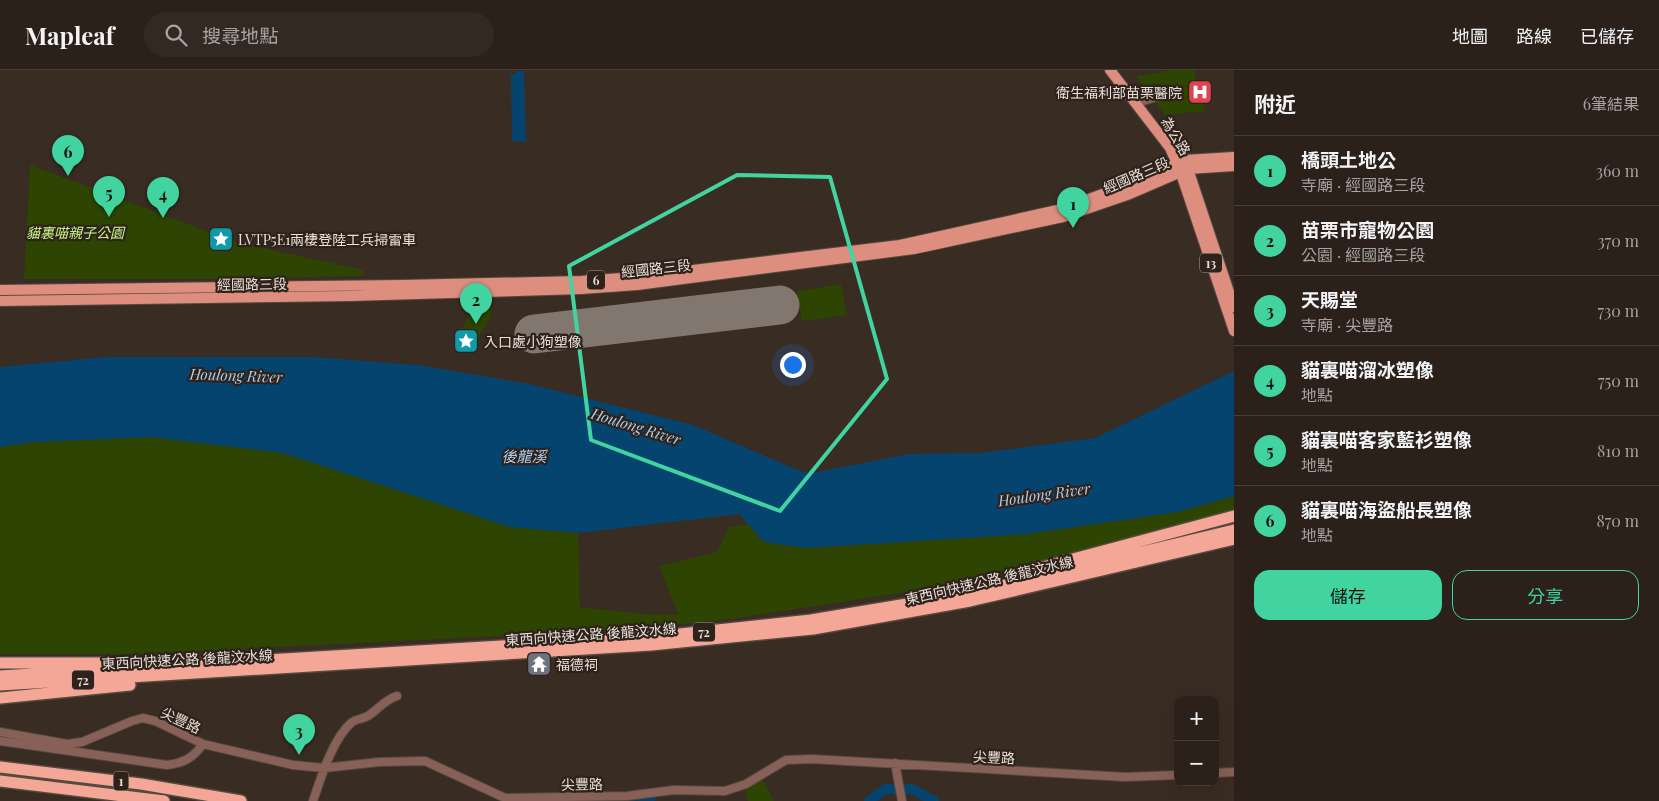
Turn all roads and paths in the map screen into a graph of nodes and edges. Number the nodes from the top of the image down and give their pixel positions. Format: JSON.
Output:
{"nodes":[{"id":1,"x":1110,"y":70,"type":"edge"},
{"id":2,"x":1118,"y":70,"type":"edge"},
{"id":3,"x":1166,"y":94,"type":"dead end"},
{"id":4,"x":1141,"y":103,"type":"junction"},
{"id":5,"x":1234,"y":157,"type":"edge"},
{"id":6,"x":1183,"y":166,"type":"junction"},
{"id":7,"x":1234,"y":166,"type":"edge"},
{"id":8,"x":1192,"y":195,"type":"junction"},
{"id":9,"x":0,"y":290,"type":"edge"},
{"id":10,"x":0,"y":301,"type":"edge"},
{"id":11,"x":1234,"y":307,"type":"edge"},
{"id":12,"x":1234,"y":331,"type":"edge"},
{"id":13,"x":1234,"y":516,"type":"edge"},
{"id":14,"x":1234,"y":522,"type":"edge"},
{"id":15,"x":1193,"y":528,"type":"junction"},
{"id":16,"x":1234,"y":530,"type":"edge"},
{"id":17,"x":1234,"y":538,"type":"edge"},
{"id":18,"x":1234,"y":546,"type":"edge"},
{"id":19,"x":970,"y":601,"type":"junction"},
{"id":20,"x":913,"y":603,"type":"junction"},
{"id":21,"x":0,"y":663,"type":"edge"},
{"id":22,"x":165,"y":672,"type":"junction"},
{"id":23,"x":0,"y":676,"type":"edge"},
{"id":24,"x":0,"y":685,"type":"edge"},
{"id":25,"x":397,"y":696,"type":"dead end"},
{"id":26,"x":0,"y":698,"type":"edge"},
{"id":27,"x":0,"y":732,"type":"edge"},
{"id":28,"x":0,"y":741,"type":"edge"},
{"id":29,"x":203,"y":744,"type":"junction"},
{"id":30,"x":895,"y":763,"type":"junction"},
{"id":31,"x":0,"y":767,"type":"edge"},
{"id":32,"x":324,"y":768,"type":"junction"},
{"id":33,"x":1234,"y":772,"type":"edge"},
{"id":34,"x":1219,"y":773,"type":"edge"},
{"id":35,"x":1174,"y":775,"type":"edge"},
{"id":36,"x":0,"y":781,"type":"edge"},
{"id":37,"x":530,"y":799,"type":"edge"},
{"id":38,"x":164,"y":801,"type":"edge"},
{"id":39,"x":241,"y":801,"type":"edge"},
{"id":40,"x":313,"y":801,"type":"edge"},
{"id":41,"x":902,"y":801,"type":"edge"}],
"edges":[{"from":1,"to":4,"type":"main road","name":"為公路","number":"13"},
{"from":2,"to":4,"type":"main road","name":"為公路","number":"13"},
{"from":3,"to":4,"type":"street"},
{"from":4,"to":6,"type":"main road","name":"為公路","number":"13"},
{"from":5,"to":6,"type":"main road","number":"6"},
{"from":6,"to":7,"type":"main road","number":"6"},
{"from":6,"to":8,"type":"main road","number":"13"},
{"from":6,"to":9,"type":"main road","name":"經國路三段","number":"6"},
{"from":6,"to":10,"type":"main road","name":"經國路三段","number":"6"},
{"from":8,"to":11,"type":"main road","number":"13"},
{"from":8,"to":12,"type":"main road","number":"13"},
{"from":13,"to":15,"type":"highway"},
{"from":14,"to":15,"type":"highway"},
{"from":15,"to":20,"type":"highway"},
{"from":16,"to":20,"type":"highway","name":"東西向快速公路 後龍汶水線","number":"72"},
{"from":17,"to":19,"type":"highway","name":"東西向快速公路 後龍汶水線","number":"72"},
{"from":18,"to":19,"type":"highway"},
{"from":19,"to":22,"type":"highway","name":"東西向快速公路 後龍汶水線","number":"72"},
{"from":20,"to":22,"type":"highway","name":"東西向快速公路 後龍汶水線","number":"72"},
{"from":21,"to":22,"type":"highway"},
{"from":22,"to":23,"type":"highway","name":"東西向快速公路 後龍汶水線","number":"72"},
{"from":22,"to":24,"type":"highway","name":"東西向快速公路 後龍汶水線","number":"72"},
{"from":22,"to":26,"type":"highway"},
{"from":25,"to":32,"type":"street"},
{"from":27,"to":29,"type":"street","name":"尖豐路"},
{"from":28,"to":29,"type":"street"},
{"from":29,"to":32,"type":"street","name":"尖豐路"},
{"from":30,"to":35,"type":"street","name":"尖豐路"},
{"from":30,"to":37,"type":"street","name":"尖豐路"},
{"from":30,"to":41,"type":"street"},
{"from":31,"to":39,"type":"highway","number":"1"},
{"from":32,"to":37,"type":"street","name":"尖豐路"},
{"from":32,"to":40,"type":"street"},
{"from":33,"to":34,"type":"street"},
{"from":36,"to":38,"type":"highway","number":"1"}]}
